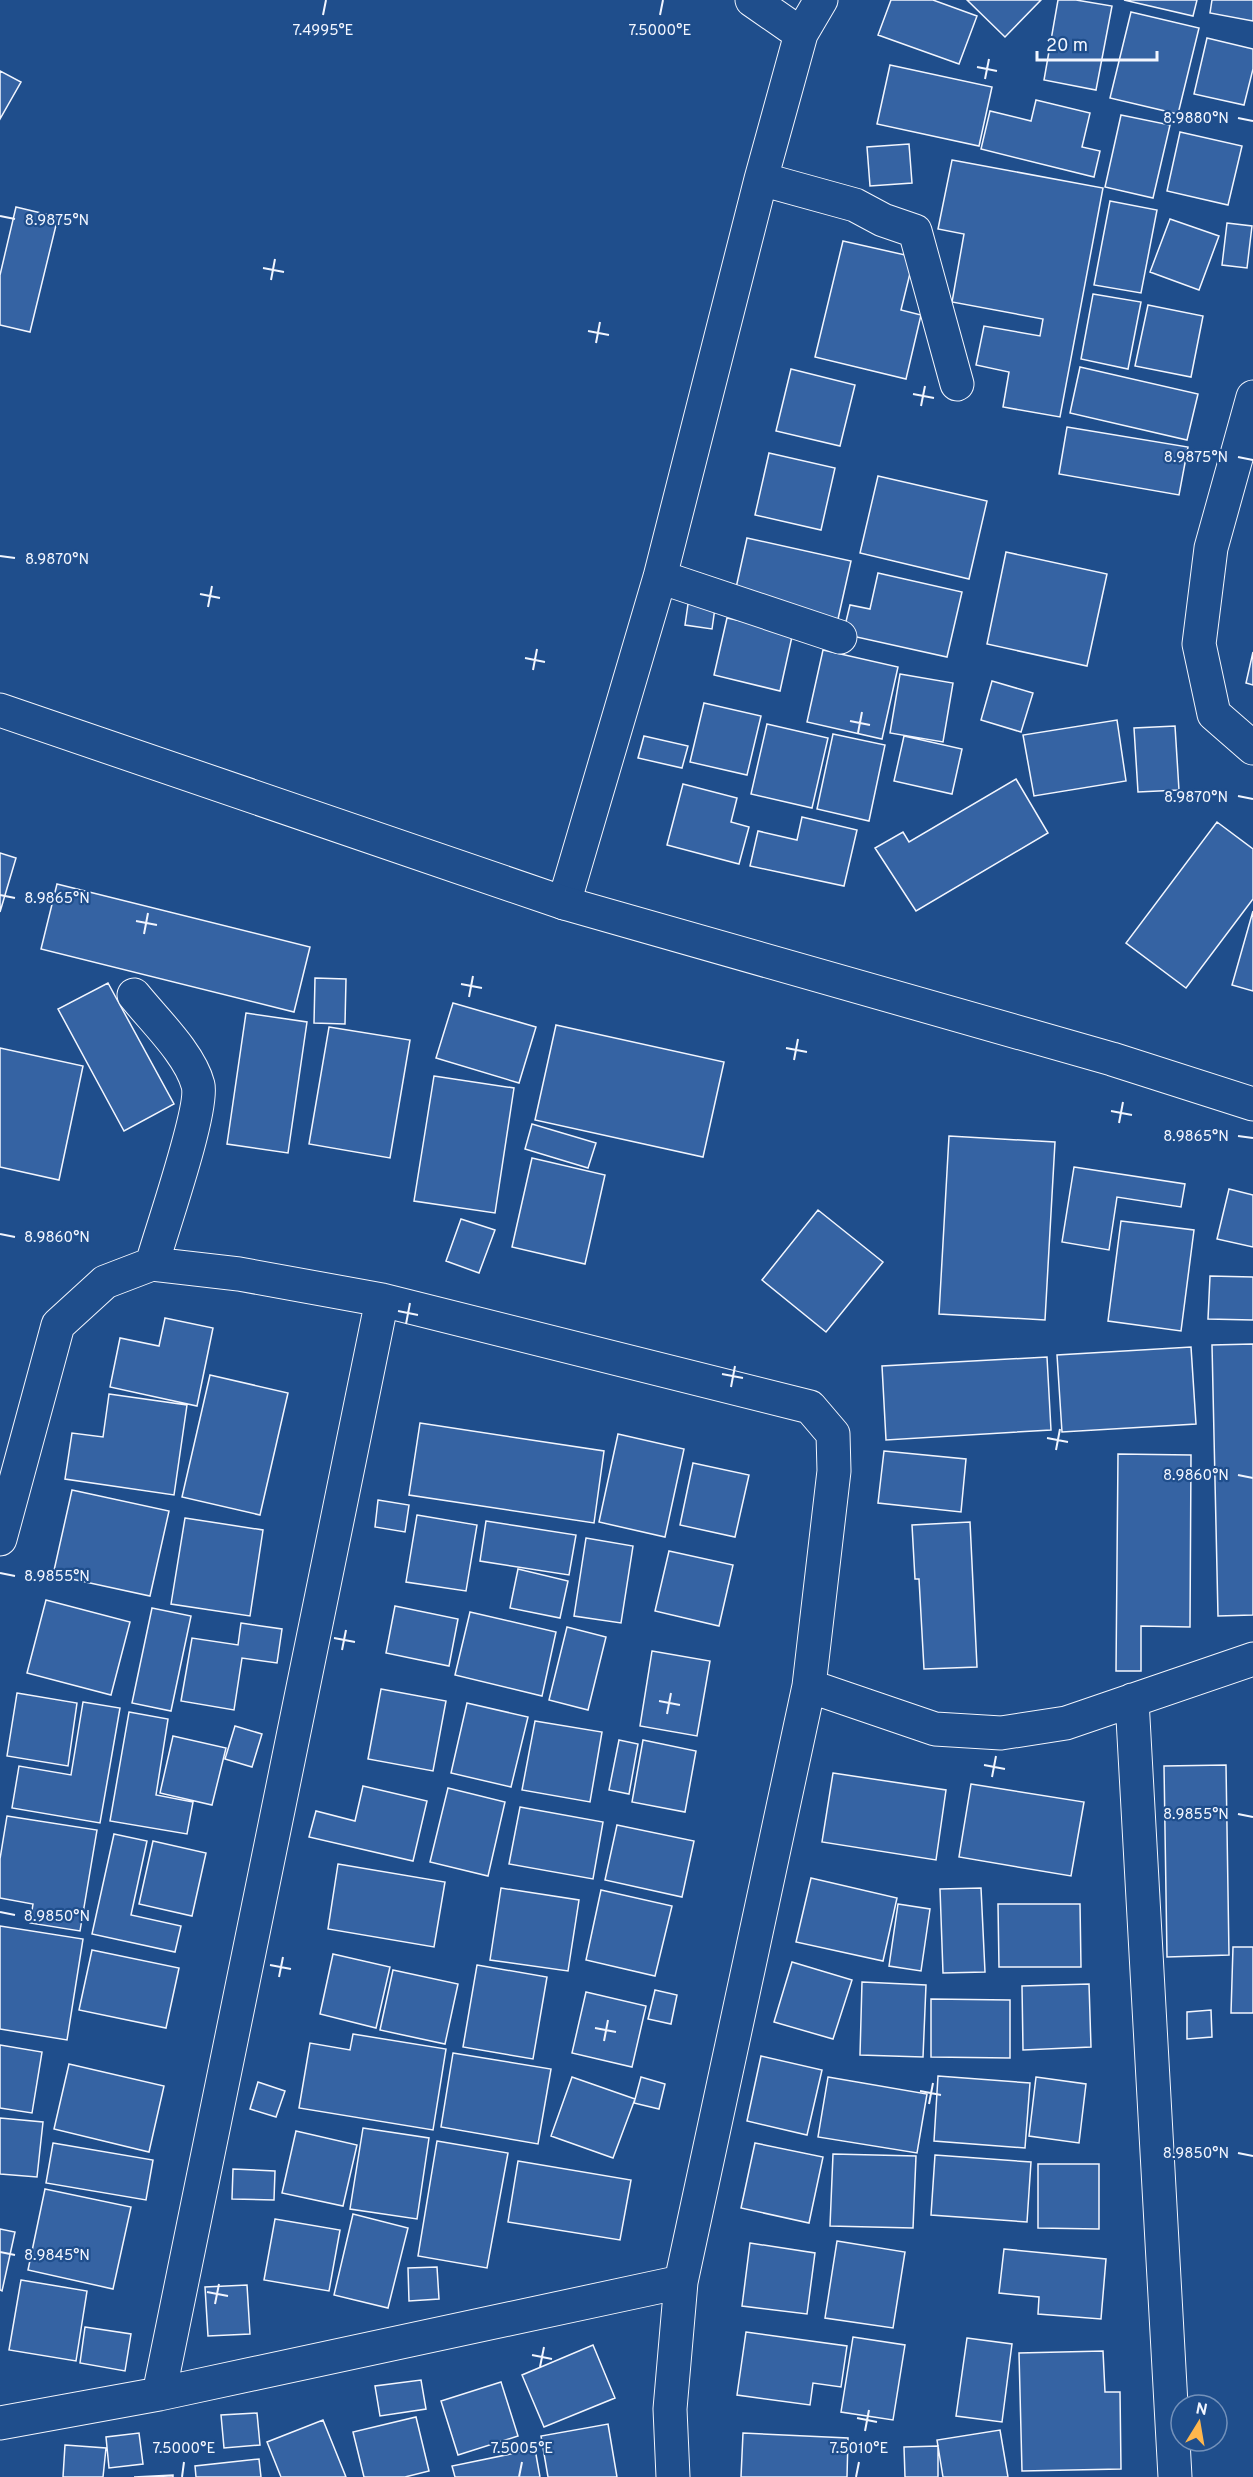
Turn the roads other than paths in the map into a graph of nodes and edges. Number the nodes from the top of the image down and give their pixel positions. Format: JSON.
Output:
{"nodes":[{"id":1,"x":752,"y":0,"type":"edge"},
{"id":2,"x":821,"y":0,"type":"edge"},
{"id":3,"x":801,"y":34,"type":"junction"},
{"id":4,"x":761,"y":178,"type":"junction"},
{"id":5,"x":957,"y":384,"type":"dead end"},
{"id":6,"x":1253,"y":397,"type":"edge"},
{"id":7,"x":660,"y":578,"type":"junction"},
{"id":8,"x":840,"y":638,"type":"dead end"},
{"id":9,"x":0,"y":710,"type":"edge"},
{"id":10,"x":1253,"y":748,"type":"edge"},
{"id":11,"x":564,"y":903,"type":"junction"},
{"id":12,"x":134,"y":995,"type":"dead end"},
{"id":13,"x":1253,"y":1104,"type":"edge"},
{"id":14,"x":152,"y":1264,"type":"junction"},
{"id":15,"x":382,"y":1300,"type":"junction"},
{"id":16,"x":0,"y":1539,"type":"edge"},
{"id":17,"x":1253,"y":1659,"type":"edge"},
{"id":18,"x":809,"y":1686,"type":"junction"},
{"id":19,"x":1132,"y":1700,"type":"junction"},
{"id":20,"x":681,"y":2282,"type":"junction"},
{"id":21,"x":159,"y":2394,"type":"junction"},
{"id":22,"x":0,"y":2423,"type":"edge"},
{"id":23,"x":673,"y":2477,"type":"edge"},
{"id":24,"x":1175,"y":2477,"type":"edge"}],
"edges":[{"from":1,"to":3,"type":"street"},
{"from":2,"to":3,"type":"street"},
{"from":3,"to":4,"type":"street"},
{"from":4,"to":5,"type":"street"},
{"from":4,"to":7,"type":"street"},
{"from":6,"to":10,"type":"street"},
{"from":7,"to":8,"type":"street"},
{"from":7,"to":11,"type":"street"},
{"from":9,"to":11,"type":"street"},
{"from":11,"to":13,"type":"street"},
{"from":12,"to":14,"type":"street"},
{"from":14,"to":15,"type":"street"},
{"from":14,"to":16,"type":"street"},
{"from":15,"to":18,"type":"street"},
{"from":15,"to":21,"type":"street"},
{"from":17,"to":19,"type":"street"},
{"from":18,"to":19,"type":"street"},
{"from":18,"to":20,"type":"street"},
{"from":19,"to":24,"type":"street"},
{"from":20,"to":21,"type":"street"},
{"from":20,"to":23,"type":"street"},
{"from":21,"to":22,"type":"street"}]}
